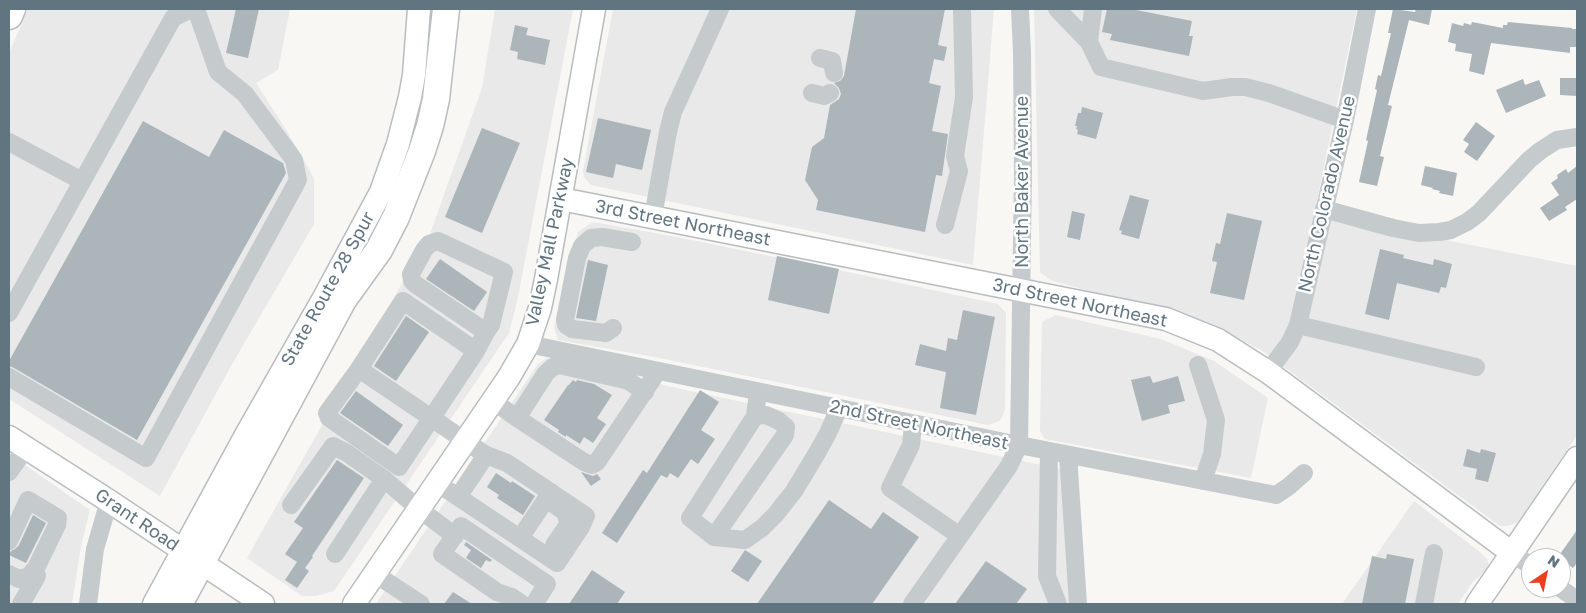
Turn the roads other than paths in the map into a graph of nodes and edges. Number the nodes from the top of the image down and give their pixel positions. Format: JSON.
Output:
{"nodes":[{"id":1,"x":12,"y":9,"type":"edge"},
{"id":2,"x":191,"y":9,"type":"edge"},
{"id":3,"x":196,"y":9,"type":"edge"},
{"id":4,"x":419,"y":9,"type":"edge"},
{"id":5,"x":432,"y":9,"type":"edge"},
{"id":6,"x":446,"y":9,"type":"edge"},
{"id":7,"x":594,"y":9,"type":"edge"},
{"id":8,"x":720,"y":9,"type":"edge"},
{"id":9,"x":962,"y":9,"type":"edge"},
{"id":10,"x":1020,"y":9,"type":"edge"},
{"id":11,"x":1057,"y":9,"type":"edge"},
{"id":12,"x":1093,"y":9,"type":"edge"},
{"id":13,"x":1367,"y":9,"type":"edge"},
{"id":14,"x":9,"y":16,"type":"edge"},
{"id":15,"x":1089,"y":42,"type":"junction"},
{"id":16,"x":820,"y":58,"type":"dead end"},
{"id":17,"x":834,"y":73,"type":"dead end"},
{"id":18,"x":1345,"y":120,"type":"junction"},
{"id":19,"x":1577,"y":137,"type":"edge"},
{"id":20,"x":9,"y":142,"type":"edge"},
{"id":21,"x":82,"y":181,"type":"junction"},
{"id":22,"x":561,"y":198,"type":"junction"},
{"id":23,"x":1324,"y":209,"type":"junction"},
{"id":24,"x":653,"y":217,"type":"junction"},
{"id":25,"x":945,"y":225,"type":"dead end"},
{"id":26,"x":632,"y":242,"type":"dead end"},
{"id":27,"x":1022,"y":291,"type":"junction"},
{"id":28,"x":343,"y":300,"type":"junction"},
{"id":29,"x":9,"y":313,"type":"edge"},
{"id":30,"x":1298,"y":325,"type":"junction"},
{"id":31,"x":613,"y":328,"type":"dead end"},
{"id":32,"x":486,"y":332,"type":"junction"},
{"id":33,"x":528,"y":344,"type":"junction"},
{"id":34,"x":476,"y":351,"type":"junction"},
{"id":35,"x":1198,"y":365,"type":"dead end"},
{"id":36,"x":1476,"y":367,"type":"dead end"},
{"id":37,"x":359,"y":369,"type":"junction"},
{"id":38,"x":658,"y":371,"type":"junction"},
{"id":39,"x":1268,"y":372,"type":"junction"},
{"id":40,"x":9,"y":377,"type":"edge"},
{"id":41,"x":645,"y":392,"type":"junction"},
{"id":42,"x":758,"y":392,"type":"junction"},
{"id":43,"x":493,"y":401,"type":"junction"},
{"id":44,"x":839,"y":408,"type":"junction"},
{"id":45,"x":755,"y":416,"type":"junction"},
{"id":46,"x":517,"y":418,"type":"junction"},
{"id":47,"x":432,"y":419,"type":"junction"},
{"id":48,"x":913,"y":424,"type":"junction"},
{"id":49,"x":465,"y":441,"type":"junction"},
{"id":50,"x":17,"y":443,"type":"edge"},
{"id":51,"x":1019,"y":446,"type":"junction"},
{"id":52,"x":1050,"y":452,"type":"junction"},
{"id":53,"x":486,"y":455,"type":"junction"},
{"id":54,"x":1068,"y":455,"type":"junction"},
{"id":55,"x":1577,"y":458,"type":"edge"},
{"id":56,"x":9,"y":472,"type":"edge"},
{"id":57,"x":1304,"y":473,"type":"dead end"},
{"id":58,"x":384,"y":479,"type":"junction"},
{"id":59,"x":1203,"y":481,"type":"junction"},
{"id":60,"x":437,"y":483,"type":"junction"},
{"id":61,"x":549,"y":495,"type":"junction"},
{"id":62,"x":458,"y":497,"type":"junction"},
{"id":63,"x":109,"y":501,"type":"junction"},
{"id":64,"x":291,"y":505,"type":"dead end"},
{"id":65,"x":419,"y":509,"type":"junction"},
{"id":66,"x":455,"y":536,"type":"junction"},
{"id":67,"x":960,"y":536,"type":"junction"},
{"id":68,"x":714,"y":537,"type":"junction"},
{"id":69,"x":520,"y":538,"type":"junction"},
{"id":70,"x":9,"y":541,"type":"edge"},
{"id":71,"x":1434,"y":553,"type":"dead end"},
{"id":72,"x":1512,"y":553,"type":"junction"},
{"id":73,"x":335,"y":554,"type":"dead end"},
{"id":74,"x":193,"y":557,"type":"junction"},
{"id":75,"x":552,"y":559,"type":"junction"},
{"id":76,"x":1521,"y":559,"type":"edge"},
{"id":77,"x":9,"y":574,"type":"edge"},
{"id":78,"x":375,"y":574,"type":"junction"},
{"id":79,"x":37,"y":576,"type":"dead end"},
{"id":80,"x":547,"y":584,"type":"junction"},
{"id":81,"x":9,"y":598,"type":"edge"},
{"id":82,"x":21,"y":604,"type":"edge"},
{"id":83,"x":88,"y":604,"type":"edge"},
{"id":84,"x":154,"y":604,"type":"edge"},
{"id":85,"x":179,"y":604,"type":"edge"},
{"id":86,"x":263,"y":604,"type":"edge"},
{"id":87,"x":354,"y":604,"type":"edge"},
{"id":88,"x":421,"y":604,"type":"edge"},
{"id":89,"x":522,"y":604,"type":"edge"},
{"id":90,"x":534,"y":604,"type":"edge"},
{"id":91,"x":912,"y":604,"type":"edge"},
{"id":92,"x":1058,"y":604,"type":"edge"},
{"id":93,"x":1078,"y":604,"type":"edge"},
{"id":94,"x":1424,"y":604,"type":"edge"},
{"id":95,"x":1477,"y":604,"type":"edge"}],
"edges":[{"from":1,"to":14,"type":"highway"},
{"from":2,"to":21,"type":"street"},
{"from":3,"to":40,"type":"street"},
{"from":4,"to":74,"type":"main road","name":"State Route 28 Spur"},
{"from":5,"to":28,"type":"main road","name":"State Route 28 Spur"},
{"from":6,"to":28,"type":"highway"},
{"from":7,"to":22,"type":"main road","name":"Valley Mall Parkway"},
{"from":8,"to":24,"type":"street"},
{"from":9,"to":25,"type":"street"},
{"from":10,"to":27,"type":"street","name":"North Baker Avenue"},
{"from":11,"to":15,"type":"street"},
{"from":12,"to":15,"type":"street"},
{"from":13,"to":18,"type":"street","name":"North Colorado Avenue"},
{"from":15,"to":18,"type":"street"},
{"from":16,"to":17,"type":"street"},
{"from":18,"to":23,"type":"street","name":"North Colorado Avenue"},
{"from":19,"to":23,"type":"street"},
{"from":20,"to":21,"type":"street"},
{"from":21,"to":29,"type":"street"},
{"from":22,"to":24,"type":"main road","name":"3rd Street Northeast"},
{"from":22,"to":33,"type":"main road","name":"Valley Mall Parkway"},
{"from":23,"to":30,"type":"street","name":"North Colorado Avenue"},
{"from":24,"to":27,"type":"main road","name":"3rd Street Northeast"},
{"from":26,"to":31,"type":"street"},
{"from":27,"to":39,"type":"main road","name":"3rd Street Northeast"},
{"from":27,"to":51,"type":"street","name":"North Baker Avenue"},
{"from":28,"to":74,"type":"highway"},
{"from":30,"to":36,"type":"street"},
{"from":30,"to":39,"type":"street","name":"North Colorado Avenue"},
{"from":32,"to":32,"type":"street"},
{"from":32,"to":34,"type":"street"},
{"from":33,"to":38,"type":"street","name":"2nd Street Northeast"},
{"from":33,"to":43,"type":"main road","name":"Valley Mall Parkway"},
{"from":34,"to":37,"type":"street"},
{"from":34,"to":47,"type":"street"},
{"from":35,"to":59,"type":"street"},
{"from":37,"to":47,"type":"street"},
{"from":37,"to":47,"type":"street"},
{"from":38,"to":41,"type":"street"},
{"from":38,"to":42,"type":"street","name":"2nd Street Northeast"},
{"from":39,"to":72,"type":"main road","name":"3rd Street Northeast"},
{"from":41,"to":46,"type":"street"},
{"from":41,"to":46,"type":"street"},
{"from":42,"to":44,"type":"street","name":"2nd Street Northeast"},
{"from":42,"to":45,"type":"street"},
{"from":43,"to":46,"type":"street"},
{"from":43,"to":49,"type":"main road","name":"Valley Mall Parkway"},
{"from":44,"to":48,"type":"street","name":"2nd Street Northeast"},
{"from":44,"to":68,"type":"street"},
{"from":45,"to":68,"type":"street"},
{"from":45,"to":68,"type":"street"},
{"from":47,"to":49,"type":"street"},
{"from":48,"to":51,"type":"street","name":"2nd Street Northeast"},
{"from":48,"to":67,"type":"street"},
{"from":49,"to":53,"type":"street"},
{"from":49,"to":60,"type":"main road","name":"Valley Mall Parkway"},
{"from":50,"to":56,"type":"street"},
{"from":50,"to":63,"type":"main road","name":"Grant Road"},
{"from":51,"to":52,"type":"street","name":"2nd Street Northeast"},
{"from":51,"to":67,"type":"street"},
{"from":52,"to":54,"type":"street","name":"2nd Street Northeast"},
{"from":52,"to":92,"type":"street"},
{"from":53,"to":61,"type":"street"},
{"from":53,"to":62,"type":"street"},
{"from":54,"to":59,"type":"street","name":"2nd Street Northeast"},
{"from":54,"to":93,"type":"street"},
{"from":55,"to":72,"type":"main road"},
{"from":57,"to":59,"type":"street","name":"2nd Street Northeast"},
{"from":58,"to":64,"type":"street"},
{"from":58,"to":65,"type":"street"},
{"from":58,"to":73,"type":"street"},
{"from":60,"to":62,"type":"street"},
{"from":60,"to":65,"type":"main road","name":"Valley Mall Parkway"},
{"from":61,"to":69,"type":"street"},
{"from":61,"to":75,"type":"street"},
{"from":62,"to":69,"type":"street"},
{"from":63,"to":74,"type":"main road","name":"Grant Road"},
{"from":63,"to":83,"type":"street"},
{"from":65,"to":66,"type":"street"},
{"from":65,"to":78,"type":"main road","name":"Valley Mall Parkway"},
{"from":66,"to":80,"type":"street"},
{"from":66,"to":89,"type":"street"},
{"from":67,"to":91,"type":"street"},
{"from":69,"to":75,"type":"street"},
{"from":70,"to":77,"type":"street"},
{"from":71,"to":94,"type":"street"},
{"from":72,"to":76,"type":"street","name":"3rd Street Northeast"},
{"from":72,"to":95,"type":"main road"},
{"from":74,"to":84,"type":"main road","name":"State Route 28 Spur"},
{"from":74,"to":85,"type":"highway"},
{"from":74,"to":86,"type":"main road","name":"Grant Road"},
{"from":75,"to":80,"type":"street"},
{"from":78,"to":87,"type":"main road","name":"Valley Mall Parkway"},
{"from":78,"to":88,"type":"street"},
{"from":79,"to":82,"type":"street"},
{"from":80,"to":90,"type":"street"},
{"from":81,"to":82,"type":"street"}]}
